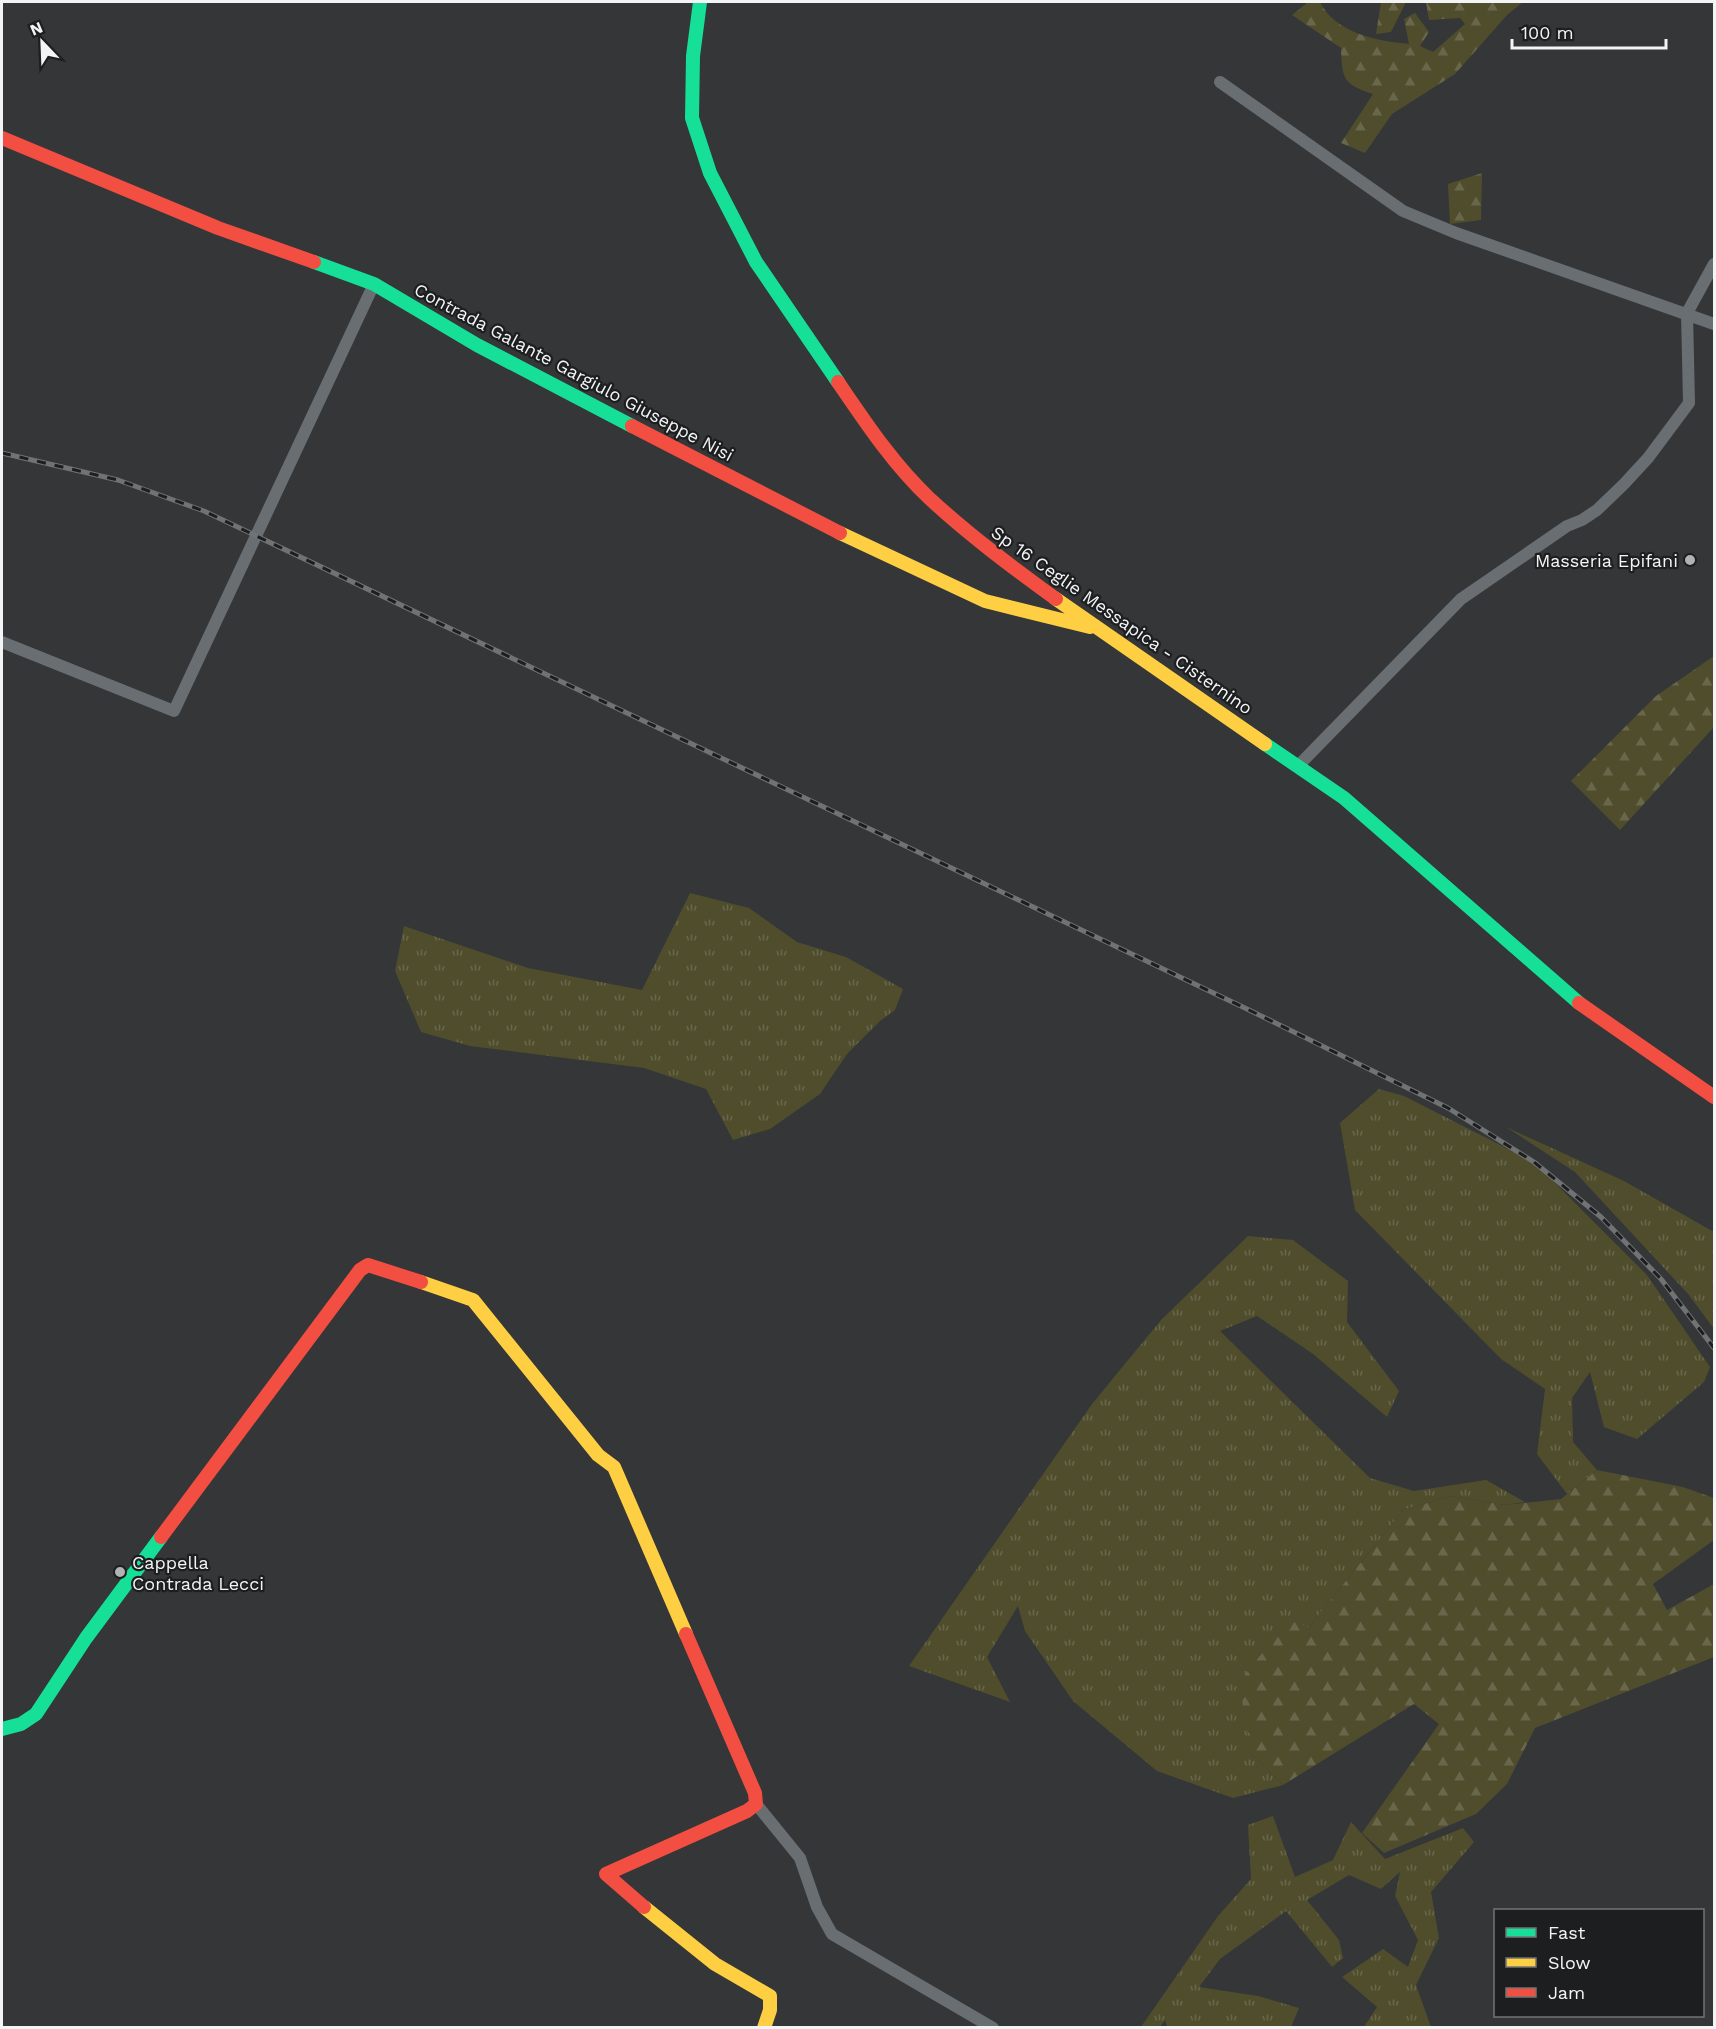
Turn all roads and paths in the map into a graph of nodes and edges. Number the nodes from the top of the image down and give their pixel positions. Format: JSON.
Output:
{"nodes":[{"id":1,"x":700,"y":2,"type":"edge"},
{"id":2,"x":1220,"y":82,"type":"dead end"},
{"id":3,"x":2,"y":138,"type":"edge"},
{"id":4,"x":1714,"y":264,"type":"edge"},
{"id":5,"x":374,"y":284,"type":"junction"},
{"id":6,"x":1687,"y":313,"type":"junction"},
{"id":7,"x":1714,"y":324,"type":"edge"},
{"id":8,"x":1094,"y":627,"type":"junction"},
{"id":9,"x":2,"y":642,"type":"edge"},
{"id":10,"x":1298,"y":766,"type":"junction"},
{"id":11,"x":1714,"y":1097,"type":"edge"},
{"id":12,"x":2,"y":1729,"type":"edge"},
{"id":13,"x":756,"y":1804,"type":"junction"},
{"id":14,"x":764,"y":2028,"type":"edge"},
{"id":15,"x":993,"y":2028,"type":"edge"}],
"edges":[{"from":1,"to":8,"type":"street","name":"Sp 16 Ceglie Messapica - Cisternino"},
{"from":2,"to":6,"type":"street"},
{"from":3,"to":5,"type":"street","name":"Contrada Galante Gargiulo Giuseppe Nisi"},
{"from":4,"to":6,"type":"street"},
{"from":5,"to":8,"type":"street","name":"Contrada Galante Gargiulo Giuseppe Nisi"},
{"from":5,"to":9,"type":"street"},
{"from":6,"to":7,"type":"street"},
{"from":6,"to":10,"type":"street"},
{"from":8,"to":10,"type":"street","name":"Sp 16 Ceglie Messapica - Cisternino"},
{"from":10,"to":11,"type":"street","name":"Sp 16 Ceglie Messapica - Cisternino"},
{"from":12,"to":13,"type":"street"},
{"from":13,"to":14,"type":"street"},
{"from":13,"to":15,"type":"street"}]}
